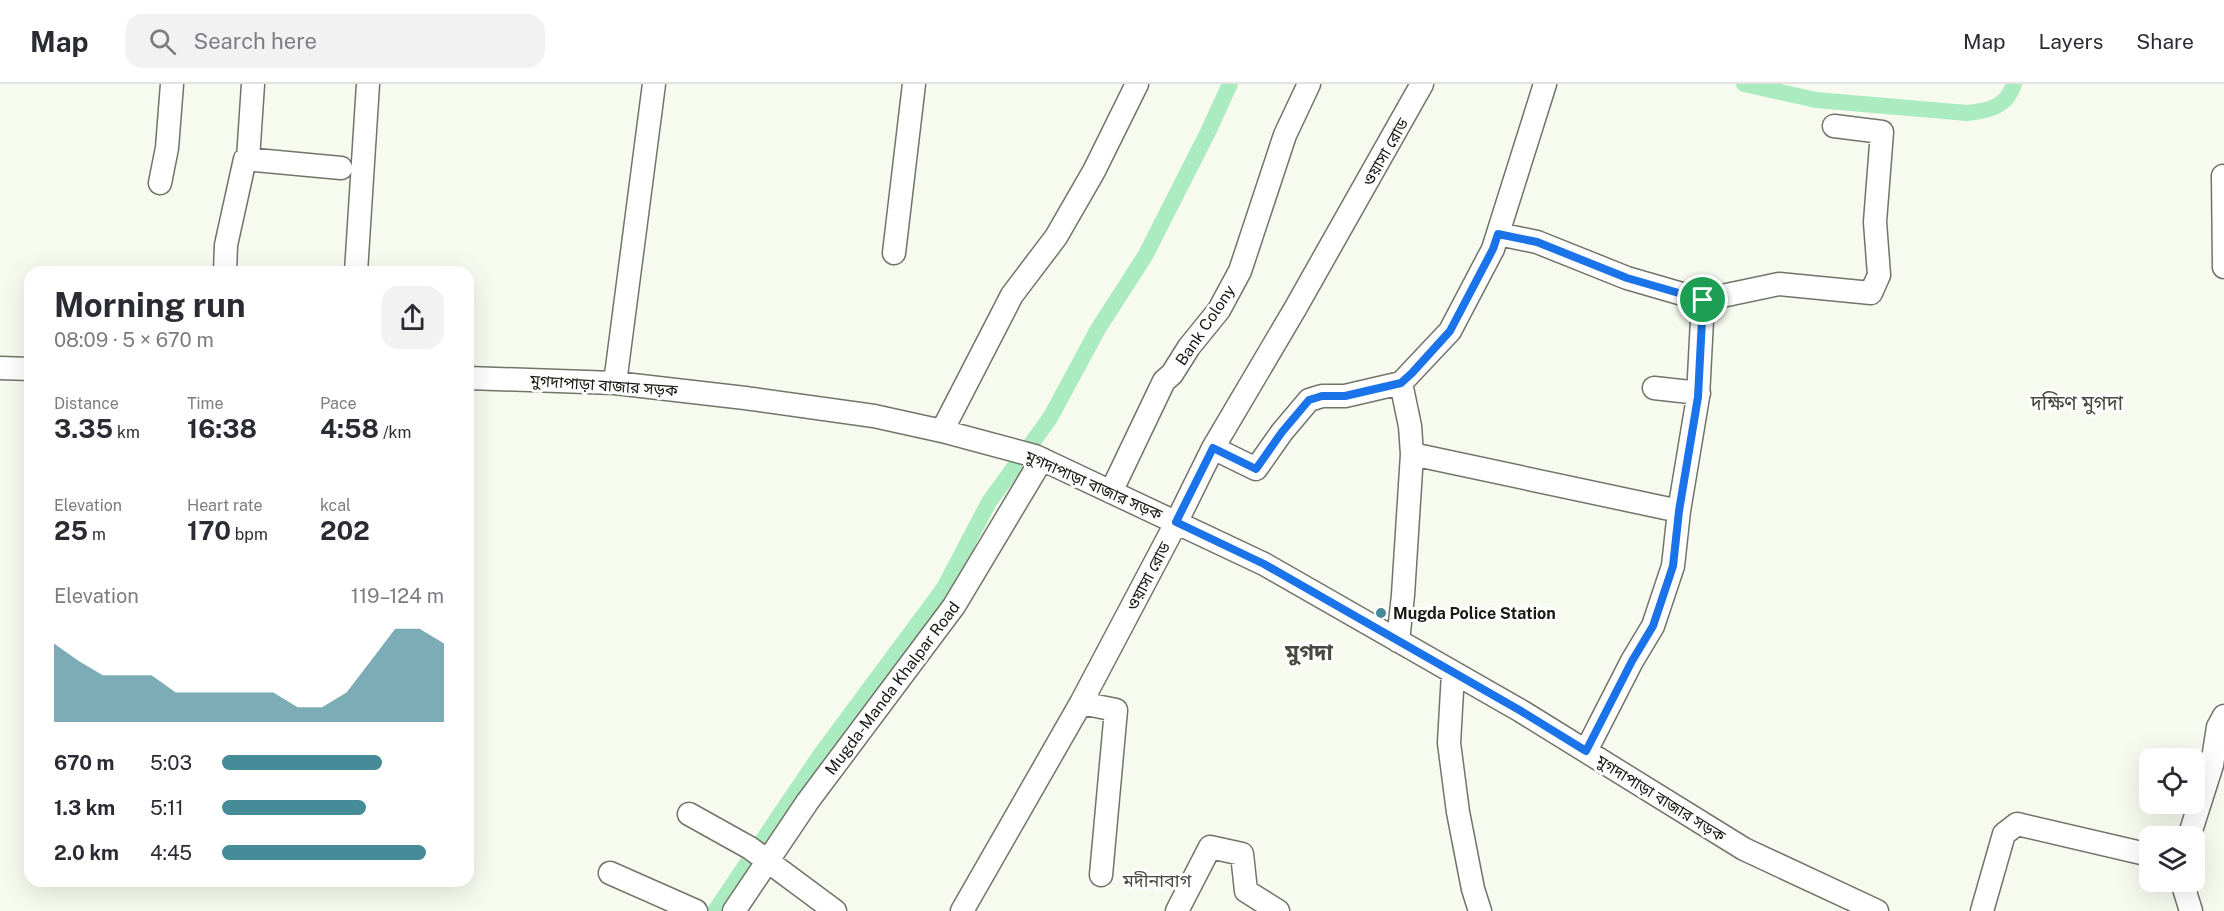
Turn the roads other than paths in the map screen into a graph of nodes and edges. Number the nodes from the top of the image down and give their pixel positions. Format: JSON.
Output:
{"nodes":[{"id":1,"x":172,"y":84,"type":"edge"},
{"id":2,"x":253,"y":84,"type":"edge"},
{"id":3,"x":368,"y":84,"type":"edge"},
{"id":4,"x":654,"y":84,"type":"edge"},
{"id":5,"x":914,"y":84,"type":"edge"},
{"id":6,"x":1137,"y":84,"type":"edge"},
{"id":7,"x":1309,"y":84,"type":"edge"},
{"id":8,"x":1422,"y":84,"type":"edge"},
{"id":9,"x":1545,"y":84,"type":"edge"},
{"id":10,"x":1834,"y":126,"type":"dead end"},
{"id":11,"x":248,"y":159,"type":"junction"},
{"id":12,"x":341,"y":168,"type":"dead end"},
{"id":13,"x":2223,"y":176,"type":"edge"},
{"id":14,"x":160,"y":183,"type":"dead end"},
{"id":15,"x":1498,"y":234,"type":"junction"},
{"id":16,"x":894,"y":253,"type":"dead end"},
{"id":17,"x":225,"y":266,"type":"edge"},
{"id":18,"x":356,"y":266,"type":"edge"},
{"id":19,"x":2224,"y":267,"type":"edge"},
{"id":20,"x":1703,"y":300,"type":"junction"},
{"id":21,"x":0,"y":368,"type":"edge"},
{"id":22,"x":24,"y":369,"type":"edge"},
{"id":23,"x":474,"y":378,"type":"edge"},
{"id":24,"x":615,"y":383,"type":"junction"},
{"id":25,"x":1401,"y":383,"type":"junction"},
{"id":26,"x":1654,"y":388,"type":"dead end"},
{"id":27,"x":1698,"y":393,"type":"junction"},
{"id":28,"x":942,"y":431,"type":"junction"},
{"id":29,"x":1213,"y":448,"type":"junction"},
{"id":30,"x":1412,"y":454,"type":"junction"},
{"id":31,"x":1038,"y":457,"type":"junction"},
{"id":32,"x":1111,"y":492,"type":"junction"},
{"id":33,"x":1679,"y":511,"type":"junction"},
{"id":34,"x":1176,"y":522,"type":"junction"},
{"id":35,"x":1398,"y":641,"type":"junction"},
{"id":36,"x":1453,"y":673,"type":"junction"},
{"id":37,"x":1081,"y":703,"type":"junction"},
{"id":38,"x":2224,"y":716,"type":"edge"},
{"id":39,"x":1586,"y":751,"type":"junction"},
{"id":40,"x":689,"y":814,"type":"dead end"},
{"id":41,"x":2192,"y":826,"type":"edge"},
{"id":42,"x":2139,"y":852,"type":"edge"},
{"id":43,"x":759,"y":855,"type":"junction"},
{"id":44,"x":610,"y":873,"type":"dead end"},
{"id":45,"x":1101,"y":875,"type":"dead end"},
{"id":46,"x":2185,"y":892,"type":"edge"},
{"id":47,"x":696,"y":911,"type":"edge"},
{"id":48,"x":735,"y":911,"type":"edge"},
{"id":49,"x":835,"y":911,"type":"edge"},
{"id":50,"x":962,"y":911,"type":"edge"},
{"id":51,"x":1177,"y":911,"type":"edge"},
{"id":52,"x":1278,"y":911,"type":"edge"},
{"id":53,"x":1480,"y":911,"type":"edge"},
{"id":54,"x":1877,"y":911,"type":"edge"},
{"id":55,"x":1982,"y":911,"type":"edge"},
{"id":56,"x":2192,"y":911,"type":"edge"}],
"edges":[{"from":1,"to":14,"type":"street"},
{"from":2,"to":11,"type":"street"},
{"from":3,"to":18,"type":"street"},
{"from":4,"to":24,"type":"street"},
{"from":5,"to":16,"type":"street"},
{"from":6,"to":28,"type":"street"},
{"from":7,"to":32,"type":"street","name":"Bank Colony"},
{"from":8,"to":29,"type":"street","name":"ওয়াসা রোড"},
{"from":9,"to":15,"type":"street"},
{"from":10,"to":20,"type":"street"},
{"from":11,"to":12,"type":"street"},
{"from":11,"to":17,"type":"street"},
{"from":13,"to":19,"type":"street"},
{"from":15,"to":20,"type":"street"},
{"from":15,"to":25,"type":"street"},
{"from":20,"to":27,"type":"street"},
{"from":21,"to":22,"type":"street"},
{"from":23,"to":24,"type":"street","name":"মুগদাপাড়া বাজার সড়ক"},
{"from":24,"to":28,"type":"street","name":"মুগদাপাড়া বাজার সড়ক"},
{"from":25,"to":29,"type":"street"},
{"from":25,"to":30,"type":"street"},
{"from":26,"to":27,"type":"street"},
{"from":27,"to":33,"type":"street"},
{"from":28,"to":31,"type":"street","name":"মুগদাপাড়া বাজার সড়ক"},
{"from":29,"to":34,"type":"street","name":"ওয়াসা রোড"},
{"from":30,"to":33,"type":"street"},
{"from":30,"to":35,"type":"street"},
{"from":31,"to":32,"type":"street","name":"মুগদাপাড়া বাজার সড়ক"},
{"from":31,"to":43,"type":"street","name":"Mugda-Manda Khalpar Road"},
{"from":32,"to":34,"type":"street","name":"মুগদাপাড়া বাজার সড়ক"},
{"from":33,"to":39,"type":"street"},
{"from":34,"to":35,"type":"street","name":"মুগদাপাড়া বাজার সড়ক"},
{"from":34,"to":37,"type":"street","name":"ওয়াসা রোড"},
{"from":35,"to":36,"type":"street","name":"মুগদাপাড়া বাজার সড়ক"},
{"from":36,"to":39,"type":"street","name":"মুগদাপাড়া বাজার সড়ক"},
{"from":36,"to":53,"type":"street"},
{"from":37,"to":45,"type":"street"},
{"from":37,"to":50,"type":"street","name":"ওয়াসা রোড"},
{"from":38,"to":41,"type":"street"},
{"from":39,"to":54,"type":"street","name":"মুগদাপাড়া বাজার সড়ক"},
{"from":40,"to":43,"type":"street"},
{"from":42,"to":55,"type":"street"},
{"from":43,"to":48,"type":"street","name":"Mugda-Manda Khalpar Road"},
{"from":43,"to":49,"type":"street"},
{"from":44,"to":47,"type":"street"},
{"from":46,"to":56,"type":"street"},
{"from":51,"to":52,"type":"street"}]}
